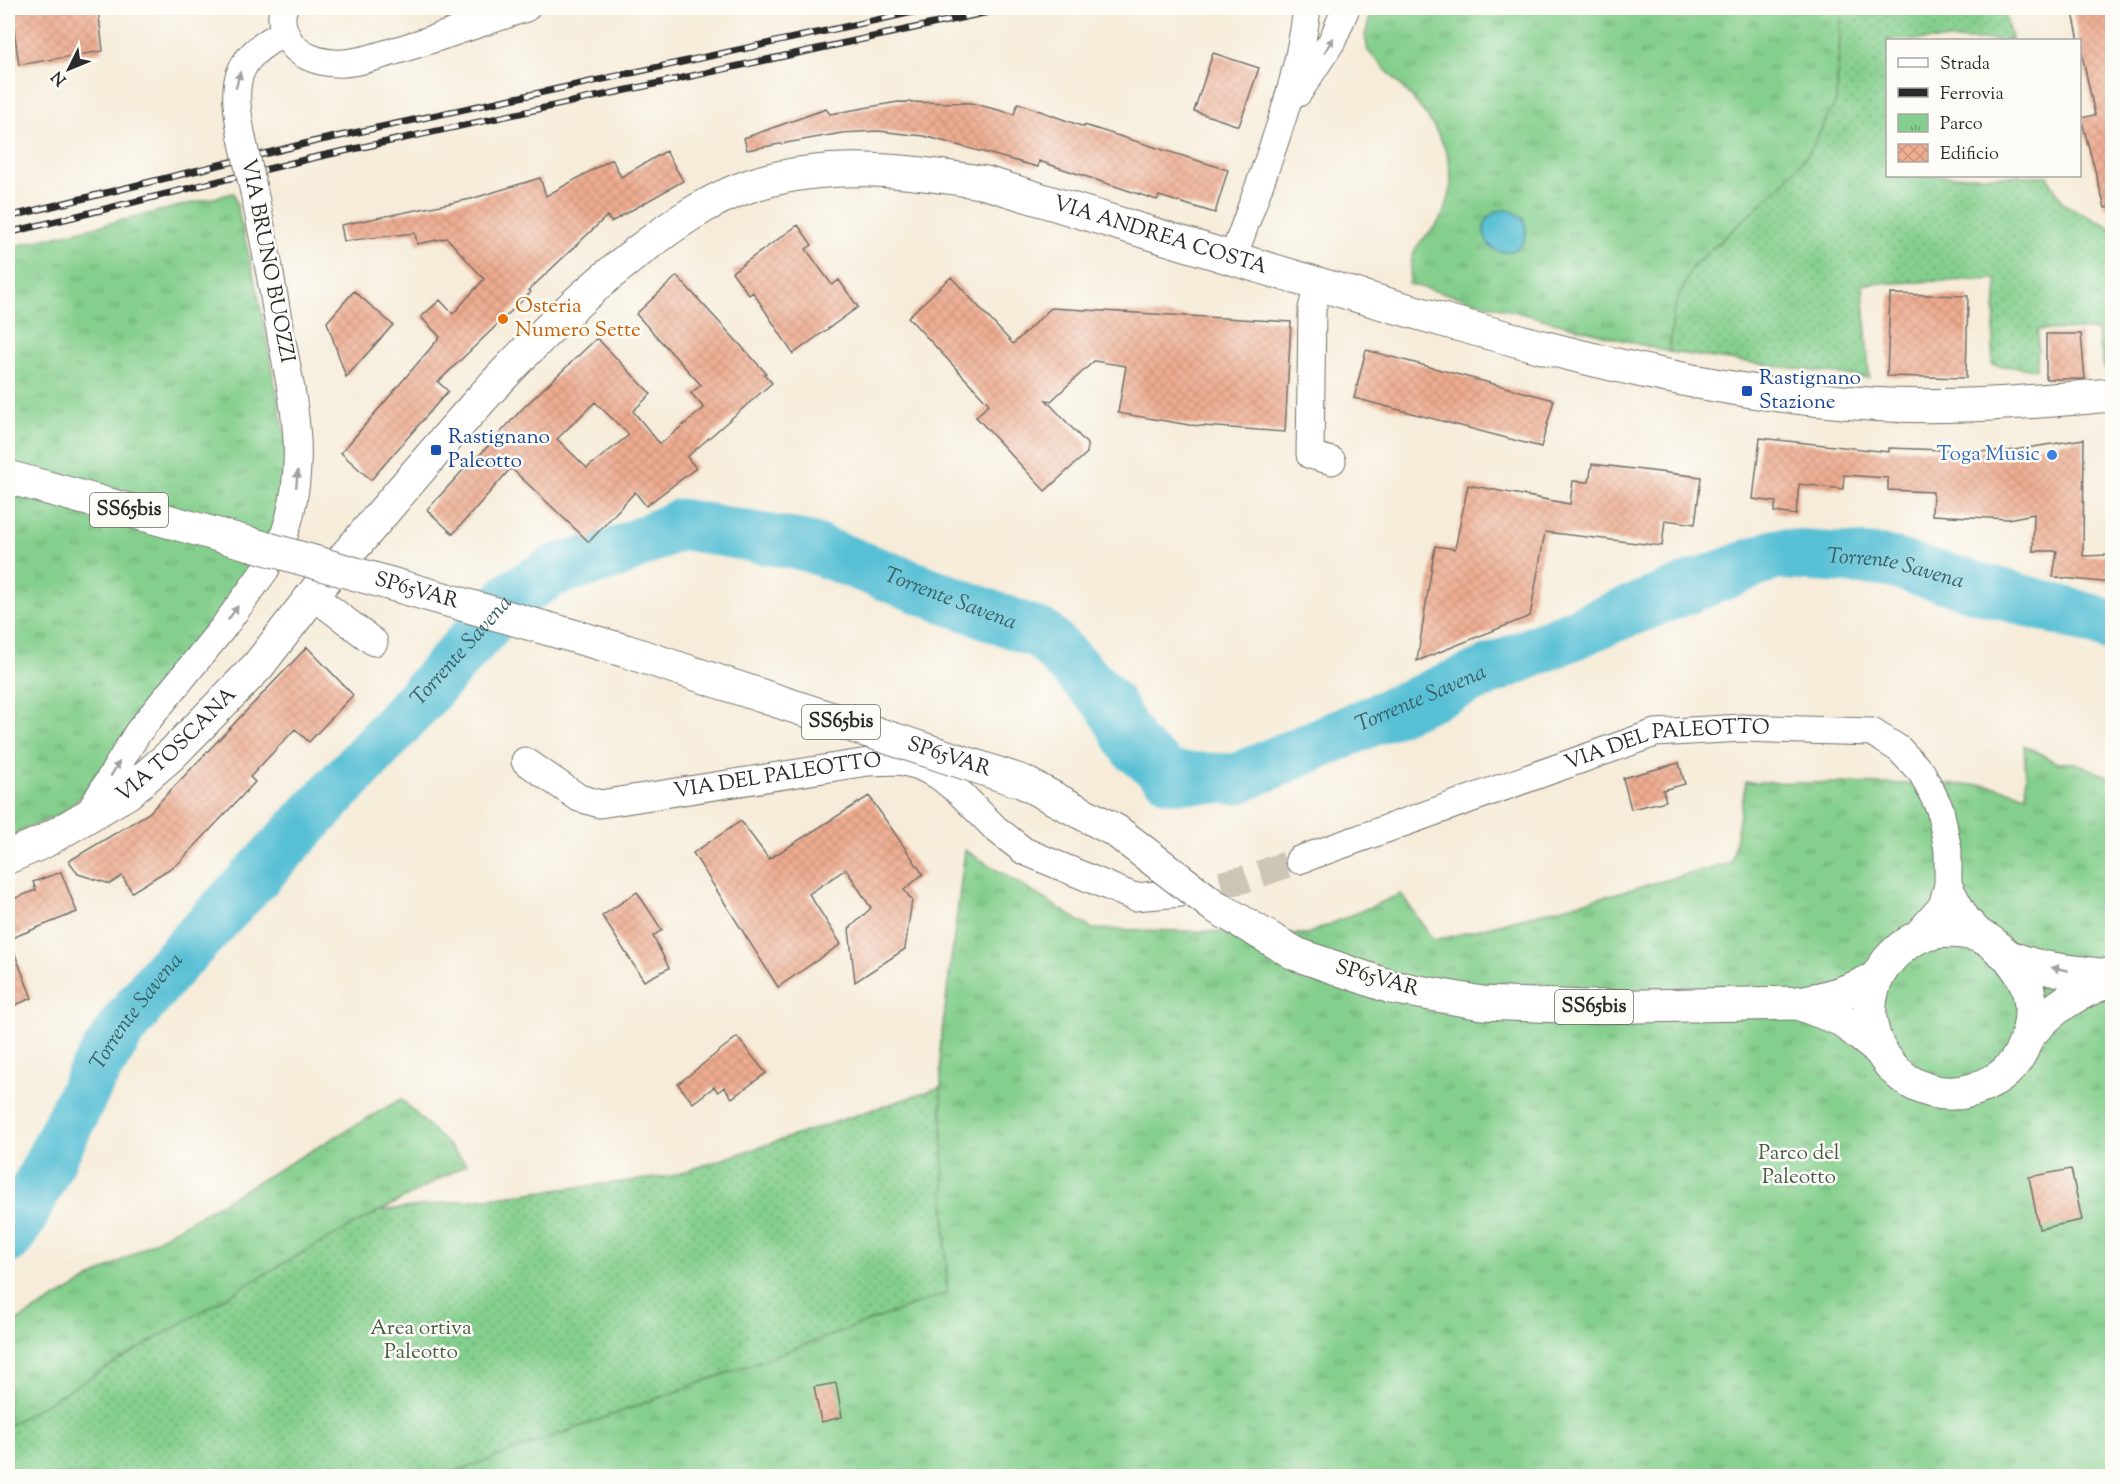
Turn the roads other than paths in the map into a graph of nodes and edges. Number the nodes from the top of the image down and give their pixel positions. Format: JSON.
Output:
{"nodes":[{"id":1,"x":526,"y":8,"type":"edge"},
{"id":2,"x":1306,"y":8,"type":"edge"},
{"id":3,"x":1346,"y":8,"type":"edge"},
{"id":4,"x":284,"y":20,"type":"edge"},
{"id":5,"x":1286,"y":112,"type":"junction"},
{"id":6,"x":1233,"y":258,"type":"junction"},
{"id":7,"x":1318,"y":284,"type":"junction"},
{"id":8,"x":2112,"y":394,"type":"edge"},
{"id":9,"x":1332,"y":461,"type":"dead end"},
{"id":10,"x":8,"y":477,"type":"edge"},
{"id":11,"x":285,"y":536,"type":"dead end"},
{"id":12,"x":258,"y":556,"type":"junction"},
{"id":13,"x":328,"y":577,"type":"junction"},
{"id":14,"x":374,"y":642,"type":"dead end"},
{"id":15,"x":525,"y":761,"type":"dead end"},
{"id":16,"x":85,"y":819,"type":"junction"},
{"id":17,"x":8,"y":857,"type":"edge"},
{"id":18,"x":1299,"y":860,"type":"tunnel mouth"},
{"id":19,"x":1948,"y":885,"type":"junction"},
{"id":20,"x":1181,"y":893,"type":"tunnel mouth"},
{"id":21,"x":1912,"y":940,"type":"junction"},
{"id":22,"x":1998,"y":948,"type":"junction"},
{"id":23,"x":1876,"y":978,"type":"junction"},
{"id":24,"x":2112,"y":978,"type":"edge"},
{"id":25,"x":1798,"y":1003,"type":"junction"},
{"id":26,"x":2029,"y":1035,"type":"junction"},
{"id":27,"x":1877,"y":1048,"type":"junction"}],
"edges":[{"from":1,"to":4,"type":"street"},
{"from":2,"to":5,"type":"street"},
{"from":5,"to":3,"type":"street","one_way":true},
{"from":11,"to":4,"type":"street","name":"VIA BRUNO BUOZZI","one_way":true,"bridge":true},
{"from":5,"to":6,"type":"street"},
{"from":6,"to":7,"type":"main road","name":"VIA ANDREA COSTA"},
{"from":6,"to":13,"type":"main road","name":"VIA ANDREA COSTA"},
{"from":7,"to":8,"type":"main road","name":"VIA ANDREA COSTA"},
{"from":7,"to":9,"type":"street"},
{"from":10,"to":12,"type":"main road","name":"SP65VAR","number":"SS65bis"},
{"from":16,"to":12,"type":"street","one_way":true},
{"from":12,"to":25,"type":"main road","name":"SP65VAR","number":"SS65bis","bridge":true},
{"from":13,"to":14,"type":"street"},
{"from":13,"to":16,"type":"main road","name":"VIA TOSCANA"},
{"from":15,"to":20,"type":"street","name":"VIA DEL PALEOTTO"},
{"from":16,"to":17,"type":"main road","name":"VIA TOSCANA"},
{"from":18,"to":19,"type":"street","name":"VIA DEL PALEOTTO"},
{"from":19,"to":21,"type":"street","name":"VIA DEL PALEOTTO"},
{"from":19,"to":22,"type":"street","name":"VIA DEL PALEOTTO"},
{"from":21,"to":22,"type":"main road"},
{"from":21,"to":23,"type":"main road"},
{"from":24,"to":22,"type":"main road","one_way":true},
{"from":22,"to":26,"type":"main road"},
{"from":23,"to":25,"type":"main road","number":"SS65bis"},
{"from":23,"to":27,"type":"main road"},
{"from":24,"to":26,"type":"main road"},
{"from":25,"to":27,"type":"main road","number":"SS65bis"},
{"from":26,"to":27,"type":"main road"}]}
